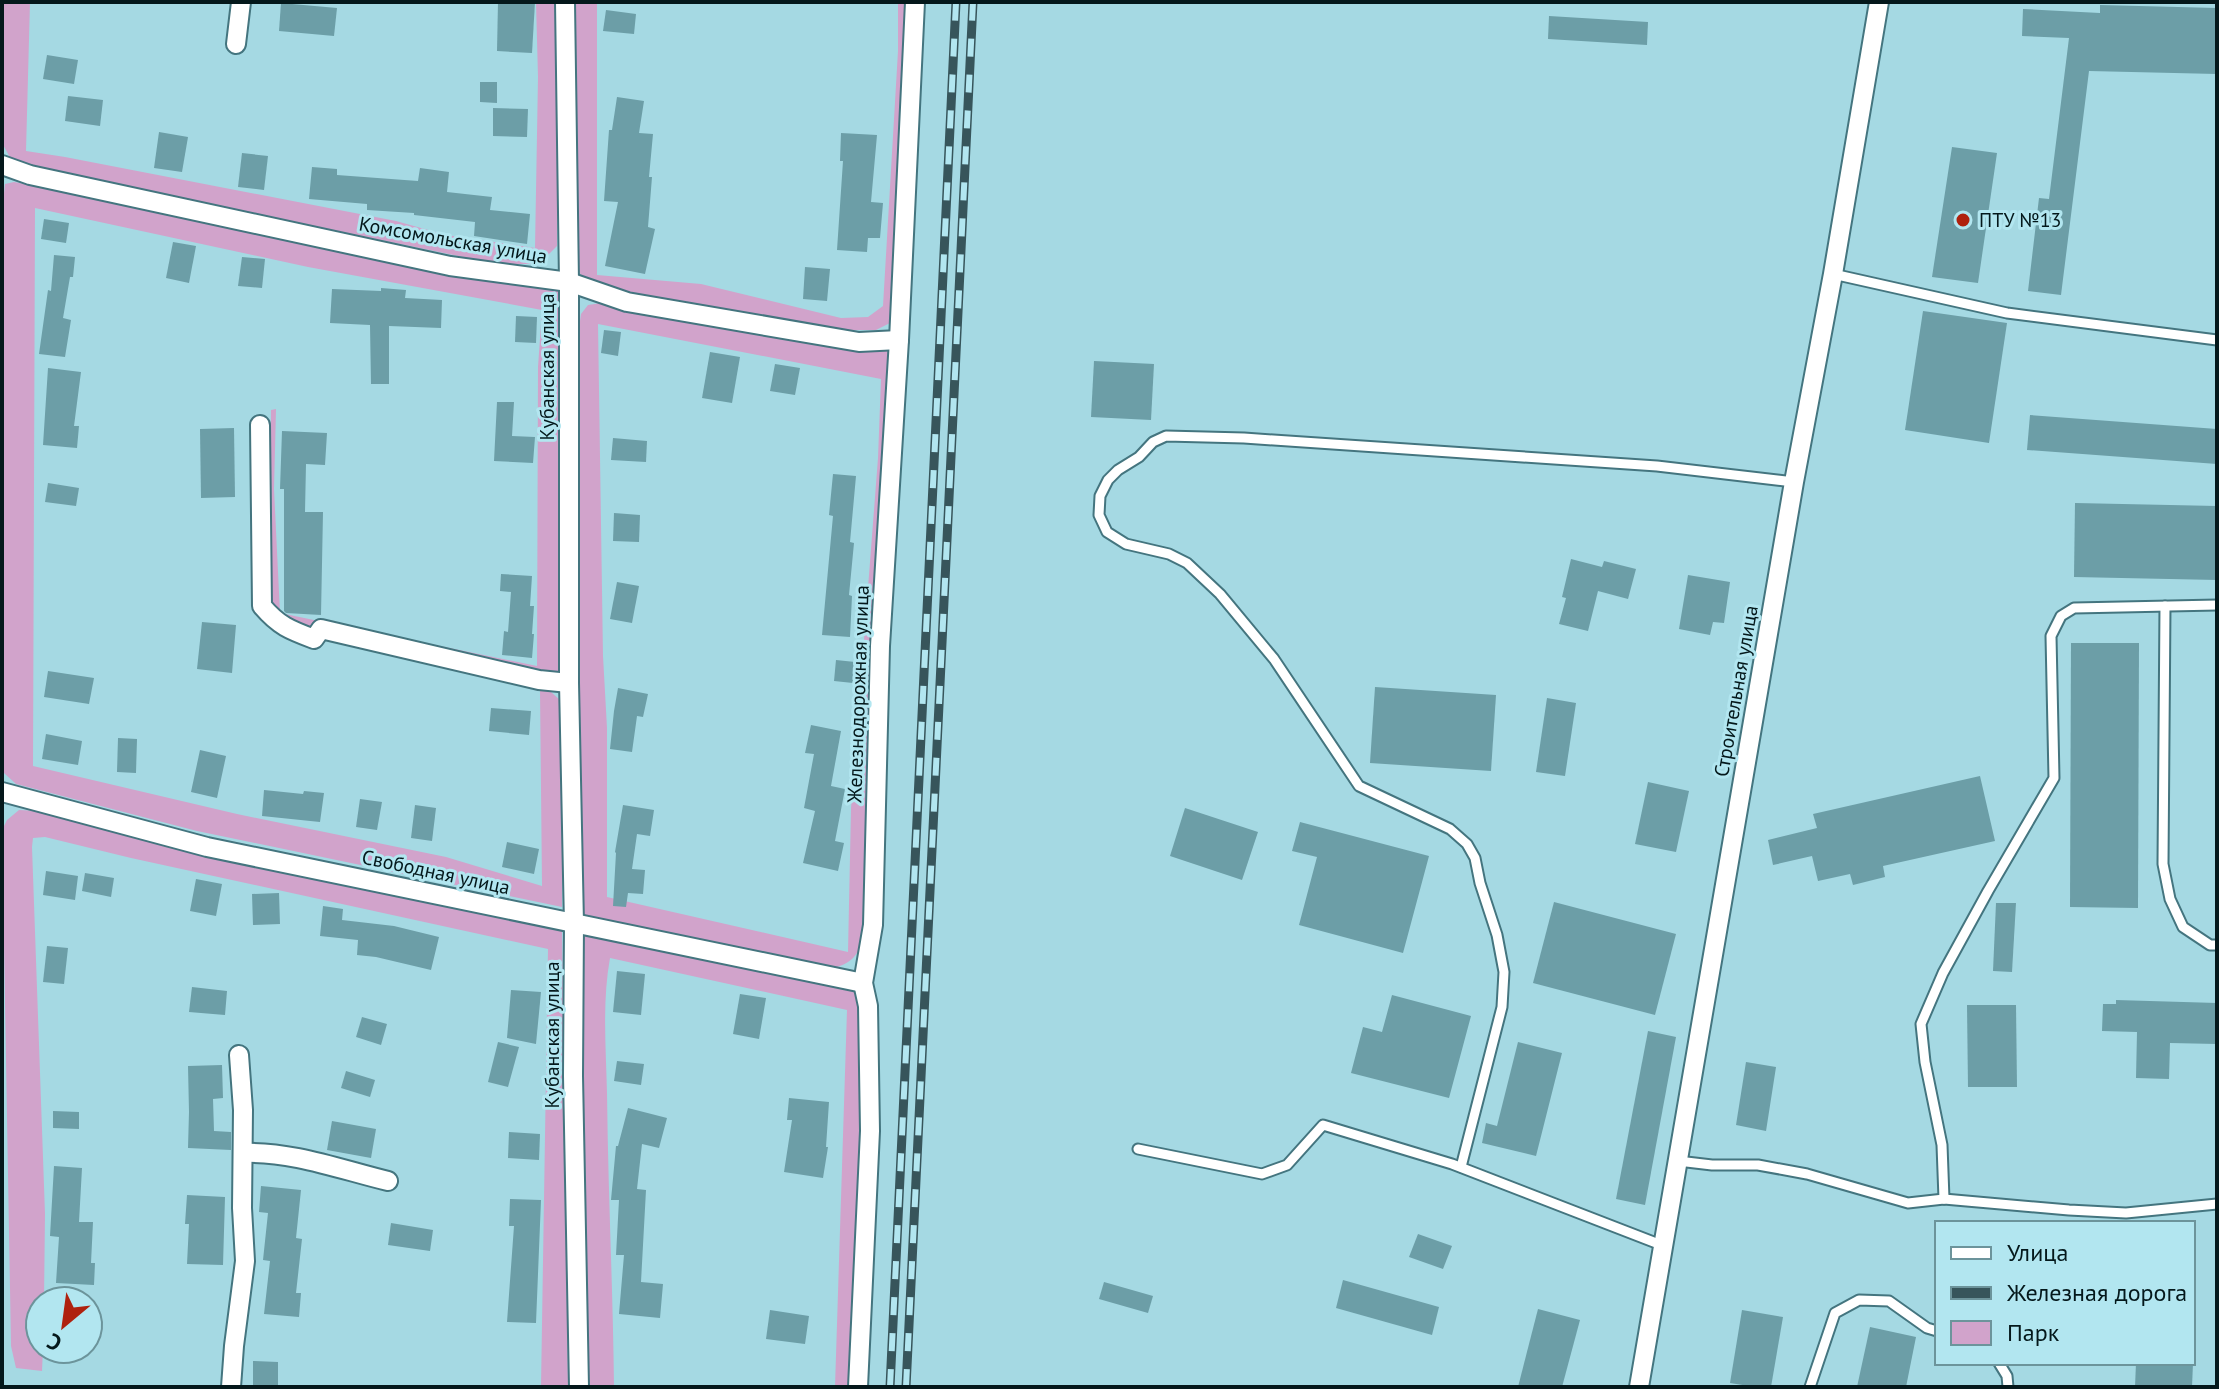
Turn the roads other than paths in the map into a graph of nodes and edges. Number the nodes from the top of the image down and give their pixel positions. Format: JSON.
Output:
{"nodes":[{"id":1,"x":241,"y":2,"type":"edge"},
{"id":2,"x":565,"y":2,"type":"edge"},
{"id":3,"x":915,"y":2,"type":"edge"},
{"id":4,"x":1879,"y":2,"type":"edge"},
{"id":5,"x":236,"y":44,"type":"dead end"},
{"id":6,"x":2,"y":165,"type":"edge"},
{"id":7,"x":1833,"y":274,"type":"junction"},
{"id":8,"x":569,"y":282,"type":"junction"},
{"id":9,"x":899,"y":340,"type":"junction"},
{"id":10,"x":2217,"y":340,"type":"edge"},
{"id":11,"x":260,"y":425,"type":"dead end"},
{"id":12,"x":1794,"y":482,"type":"junction"},
{"id":13,"x":2217,"y":605,"type":"edge"},
{"id":14,"x":2165,"y":606,"type":"junction"},
{"id":15,"x":569,"y":683,"type":"junction"},
{"id":16,"x":2,"y":792,"type":"edge"},
{"id":17,"x":574,"y":924,"type":"junction"},
{"id":18,"x":2217,"y":945,"type":"edge"},
{"id":19,"x":863,"y":983,"type":"junction"},
{"id":20,"x":239,"y":1055,"type":"dead end"},
{"id":21,"x":1138,"y":1149,"type":"dead end"},
{"id":22,"x":243,"y":1153,"type":"junction"},
{"id":23,"x":1678,"y":1161,"type":"junction"},
{"id":24,"x":1461,"y":1167,"type":"junction"},
{"id":25,"x":388,"y":1181,"type":"dead end"},
{"id":26,"x":1944,"y":1199,"type":"junction"},
{"id":27,"x":2217,"y":1204,"type":"edge"},
{"id":28,"x":1664,"y":1246,"type":"junction"},
{"id":29,"x":1935,"y":1330,"type":"edge"},
{"id":30,"x":2000,"y":1365,"type":"edge"},
{"id":31,"x":231,"y":1387,"type":"edge"},
{"id":32,"x":579,"y":1387,"type":"edge"},
{"id":33,"x":858,"y":1387,"type":"edge"},
{"id":34,"x":1639,"y":1387,"type":"edge"},
{"id":35,"x":1810,"y":1387,"type":"edge"},
{"id":36,"x":2008,"y":1387,"type":"edge"}],
"edges":[{"from":1,"to":5,"type":"street"},
{"from":2,"to":8,"type":"street","name":"Кубанская улица"},
{"from":3,"to":9,"type":"street","name":"Железнодорожная улица"},
{"from":4,"to":7,"type":"street","name":"Строительная улица"},
{"from":6,"to":8,"type":"street","name":"Комсомольская улица"},
{"from":7,"to":10,"type":"lane"},
{"from":7,"to":12,"type":"street","name":"Строительная улица"},
{"from":8,"to":9,"type":"street","name":"Комсомольская улица"},
{"from":8,"to":15,"type":"street","name":"Кубанская улица"},
{"from":9,"to":19,"type":"street","name":"Железнодорожная улица"},
{"from":11,"to":15,"type":"street"},
{"from":12,"to":23,"type":"street","name":"Строительная улица"},
{"from":12,"to":24,"type":"lane"},
{"from":13,"to":14,"type":"lane"},
{"from":14,"to":18,"type":"lane"},
{"from":14,"to":26,"type":"lane"},
{"from":15,"to":17,"type":"street","name":"Кубанская улица"},
{"from":16,"to":17,"type":"street","name":"Свободная улица"},
{"from":17,"to":19,"type":"street","name":"Свободная улица"},
{"from":17,"to":32,"type":"street","name":"Кубанская улица"},
{"from":19,"to":33,"type":"street","name":"Железнодорожная улица"},
{"from":20,"to":22,"type":"street"},
{"from":21,"to":24,"type":"lane"},
{"from":22,"to":25,"type":"street"},
{"from":22,"to":31,"type":"street"},
{"from":23,"to":26,"type":"lane"},
{"from":23,"to":28,"type":"street","name":"Строительная улица"},
{"from":24,"to":28,"type":"lane"},
{"from":26,"to":27,"type":"lane"},
{"from":28,"to":34,"type":"street","name":"Строительная улица"},
{"from":29,"to":35,"type":"lane"},
{"from":30,"to":36,"type":"lane"}]}
